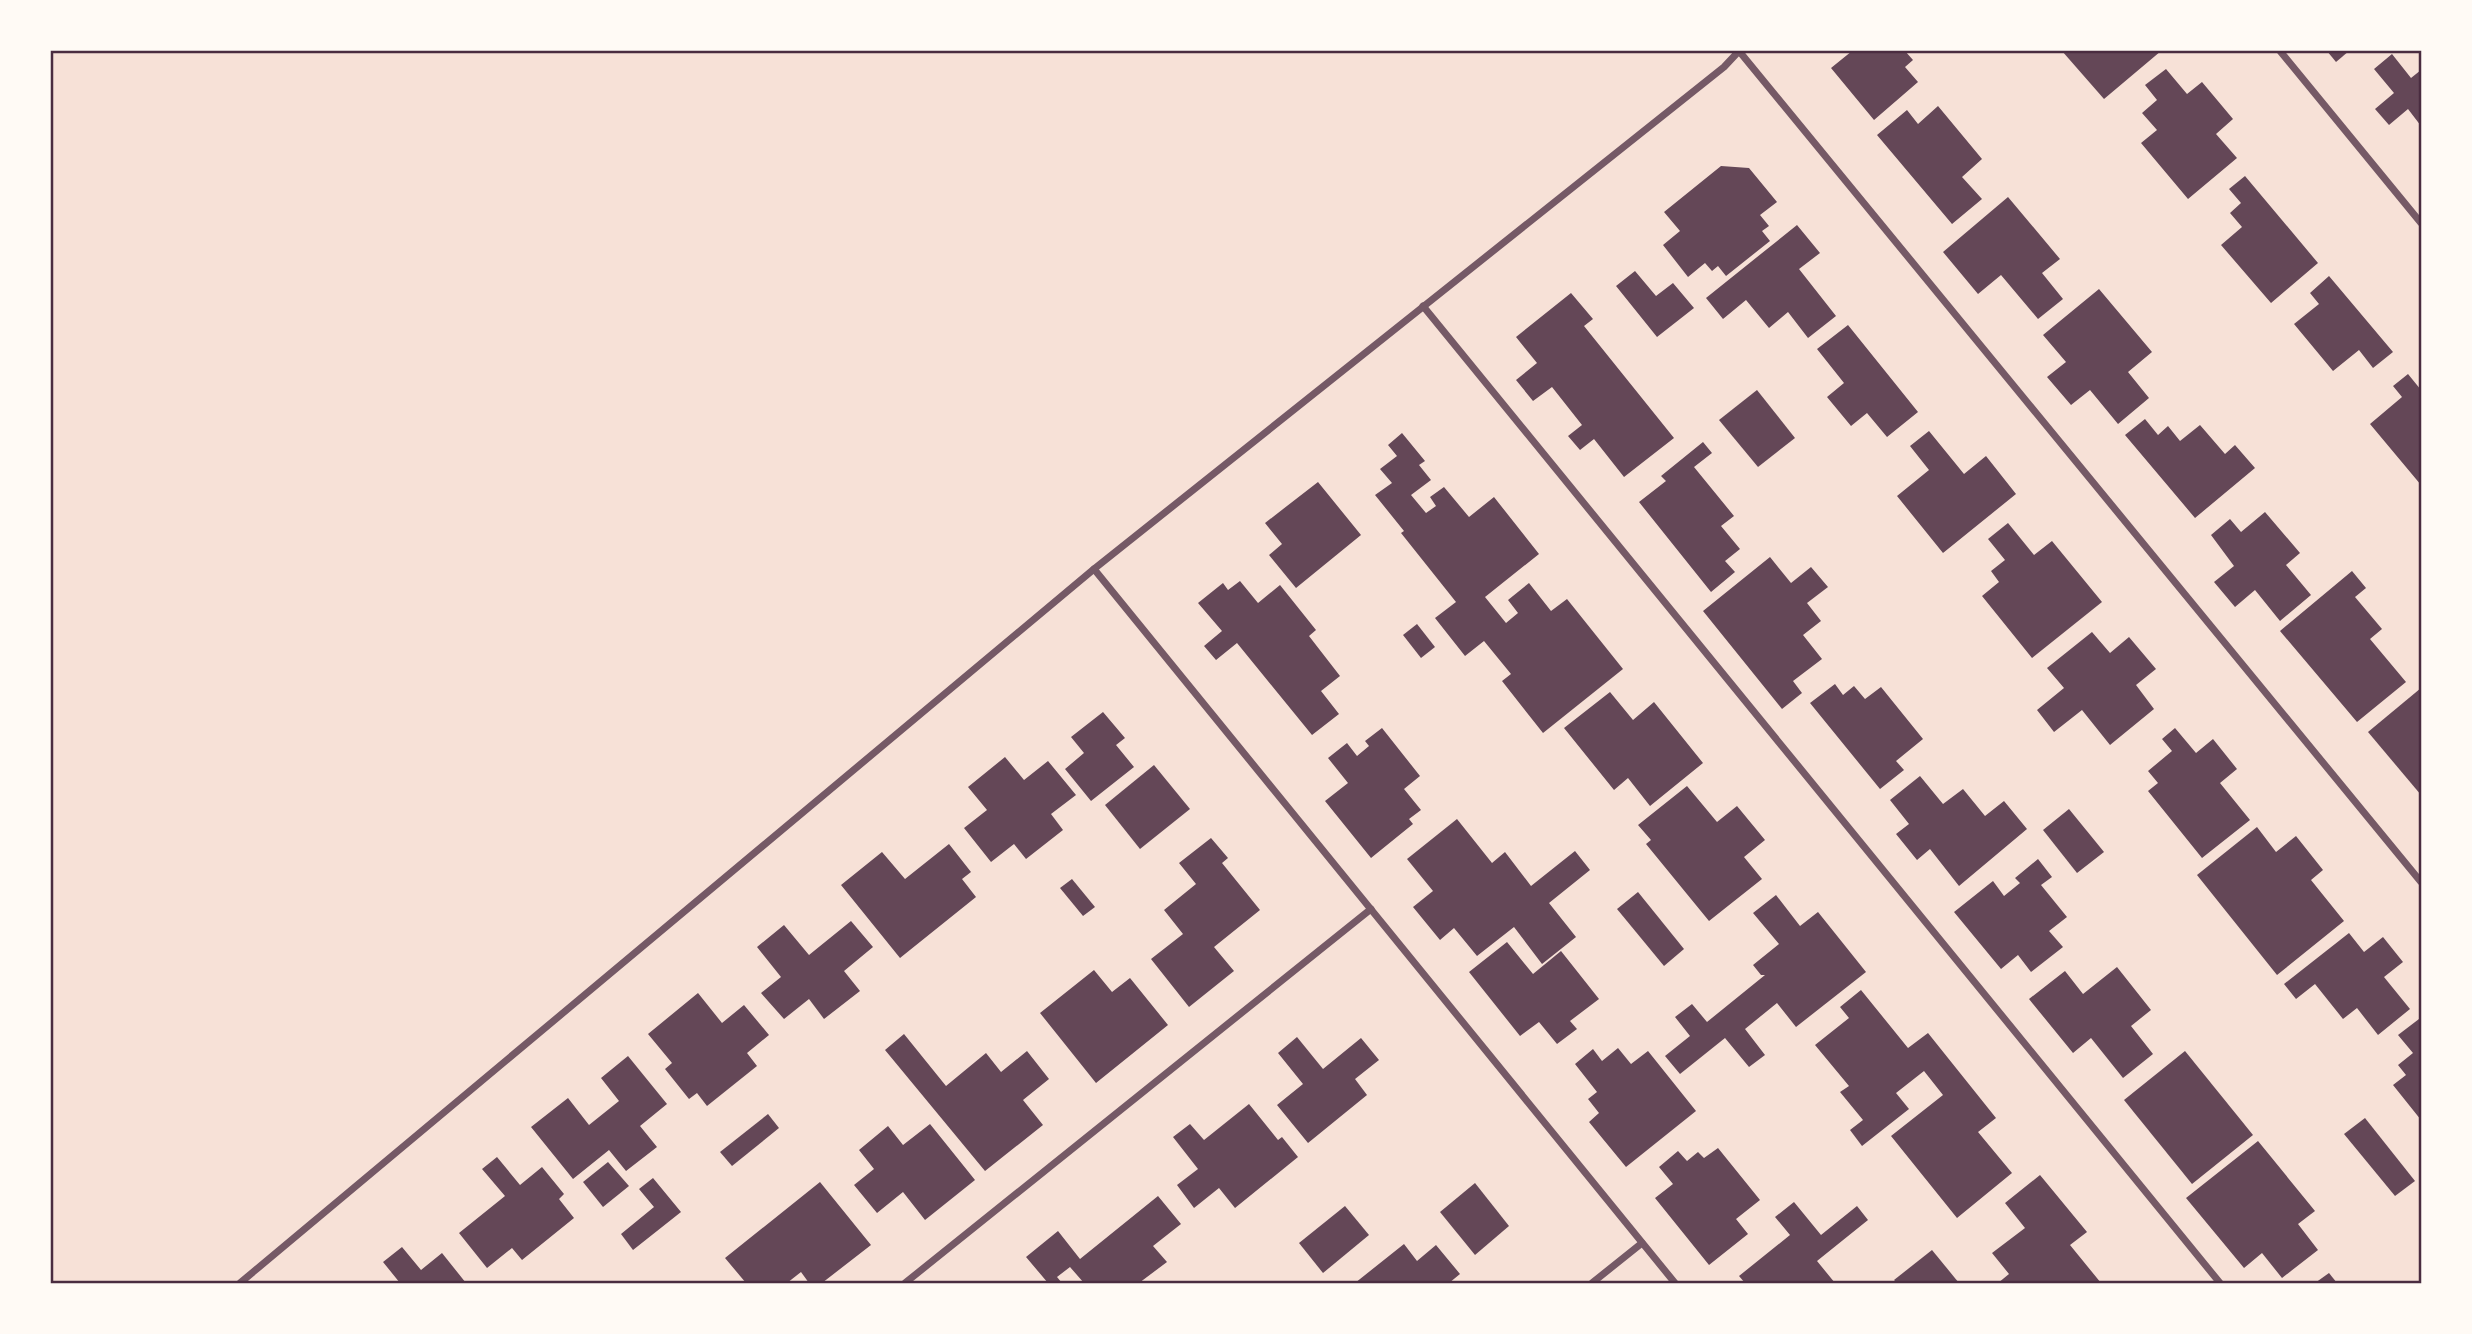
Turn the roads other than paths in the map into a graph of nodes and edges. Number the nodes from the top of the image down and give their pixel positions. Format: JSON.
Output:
{"nodes":[{"id":1,"x":1739,"y":51,"type":"edge"},
{"id":2,"x":2280,"y":51,"type":"edge"},
{"id":3,"x":2421,"y":223,"type":"edge"},
{"id":4,"x":1423,"y":306,"type":"junction"},
{"id":5,"x":1094,"y":569,"type":"junction"},
{"id":6,"x":2421,"y":882,"type":"edge"},
{"id":7,"x":1371,"y":909,"type":"junction"},
{"id":8,"x":1642,"y":1243,"type":"junction"},
{"id":9,"x":240,"y":1283,"type":"edge"},
{"id":10,"x":905,"y":1283,"type":"edge"},
{"id":11,"x":1592,"y":1283,"type":"edge"},
{"id":12,"x":1675,"y":1283,"type":"edge"},
{"id":13,"x":2220,"y":1283,"type":"edge"}],
"edges":[{"from":1,"to":4,"type":"street"},
{"from":1,"to":6,"type":"street"},
{"from":2,"to":3,"type":"street"},
{"from":4,"to":5,"type":"street"},
{"from":4,"to":13,"type":"street"},
{"from":5,"to":7,"type":"street"},
{"from":5,"to":9,"type":"street"},
{"from":7,"to":8,"type":"street"},
{"from":7,"to":10,"type":"street"},
{"from":8,"to":11,"type":"street"},
{"from":8,"to":12,"type":"street"}]}
